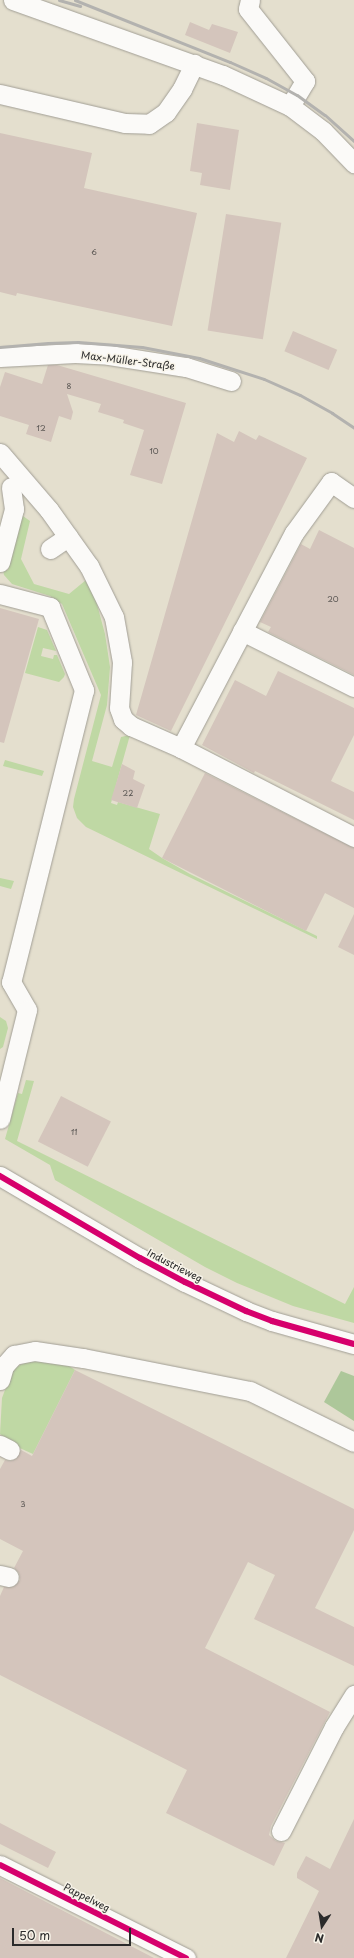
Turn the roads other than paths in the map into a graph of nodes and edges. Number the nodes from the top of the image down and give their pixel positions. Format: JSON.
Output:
{"nodes":[{"id":1,"x":13,"y":0,"type":"edge"},
{"id":2,"x":250,"y":0,"type":"edge"},
{"id":3,"x":194,"y":64,"type":"junction"},
{"id":4,"x":0,"y":94,"type":"edge"},
{"id":5,"x":290,"y":106,"type":"junction"},
{"id":6,"x":354,"y":163,"type":"edge"},
{"id":7,"x":0,"y":357,"type":"edge"},
{"id":8,"x":231,"y":381,"type":"dead end"},
{"id":9,"x":0,"y":453,"type":"edge"},
{"id":10,"x":15,"y":481,"type":"junction"},
{"id":11,"x":354,"y":498,"type":"edge"},
{"id":12,"x":5,"y":506,"type":"edge"},
{"id":13,"x":68,"y":537,"type":"junction"},
{"id":14,"x":50,"y":549,"type":"dead end"},
{"id":15,"x":0,"y":562,"type":"edge"},
{"id":16,"x":0,"y":594,"type":"edge"},
{"id":17,"x":242,"y":631,"type":"junction"},
{"id":18,"x":354,"y":687,"type":"edge"},
{"id":19,"x":180,"y":748,"type":"junction"},
{"id":20,"x":354,"y":837,"type":"edge"},
{"id":21,"x":8,"y":1059,"type":"edge"},
{"id":22,"x":0,"y":1119,"type":"edge"},
{"id":23,"x":0,"y":1176,"type":"edge"},
{"id":24,"x":354,"y":1344,"type":"edge"},
{"id":25,"x":0,"y":1380,"type":"edge"},
{"id":26,"x":354,"y":1442,"type":"edge"},
{"id":27,"x":354,"y":1695,"type":"edge"},
{"id":28,"x":282,"y":1831,"type":"dead end"},
{"id":29,"x":0,"y":1865,"type":"edge"},
{"id":30,"x":186,"y":1958,"type":"edge"}],
"edges":[{"from":1,"to":3,"type":"street"},
{"from":2,"to":5,"type":"street"},
{"from":3,"to":4,"type":"street"},
{"from":3,"to":5,"type":"street"},
{"from":5,"to":6,"type":"street"},
{"from":7,"to":8,"type":"street","name":"Max-Müller-Straße"},
{"from":9,"to":10,"type":"street"},
{"from":10,"to":12,"type":"street"},
{"from":10,"to":13,"type":"street"},
{"from":11,"to":17,"type":"street"},
{"from":12,"to":15,"type":"street"},
{"from":13,"to":14,"type":"street"},
{"from":13,"to":19,"type":"street"},
{"from":16,"to":21,"type":"street"},
{"from":17,"to":18,"type":"street"},
{"from":17,"to":19,"type":"street"},
{"from":19,"to":20,"type":"street"},
{"from":21,"to":22,"type":"street"},
{"from":23,"to":24,"type":"street","name":"Industrieweg"},
{"from":25,"to":26,"type":"street"},
{"from":27,"to":28,"type":"street"},
{"from":29,"to":30,"type":"street","name":"Pappelweg"}]}
